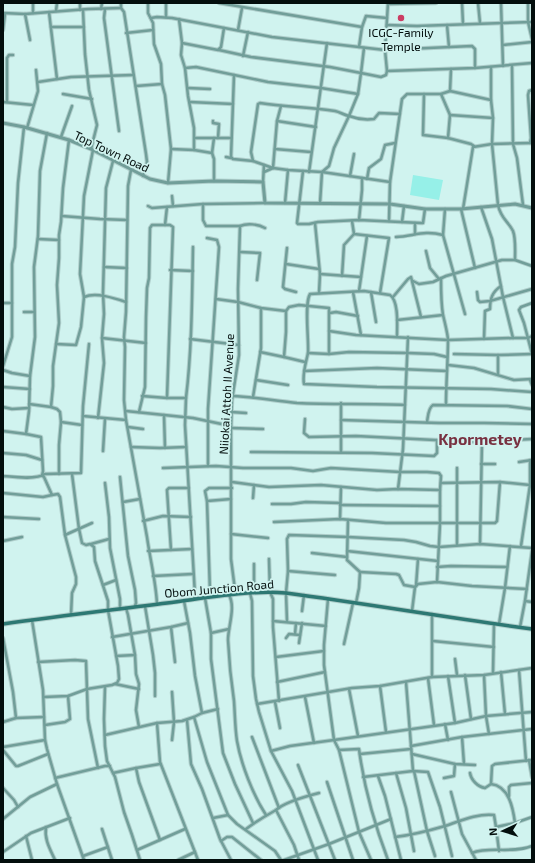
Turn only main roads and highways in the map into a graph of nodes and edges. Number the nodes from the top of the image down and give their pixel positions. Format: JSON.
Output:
{"nodes":[{"id":1,"x":3,"y":624,"type":"edge"},
{"id":2,"x":532,"y":629,"type":"edge"}],
"edges":[{"from":1,"to":2,"type":"main road","name":"Obom Junction Road"}]}
